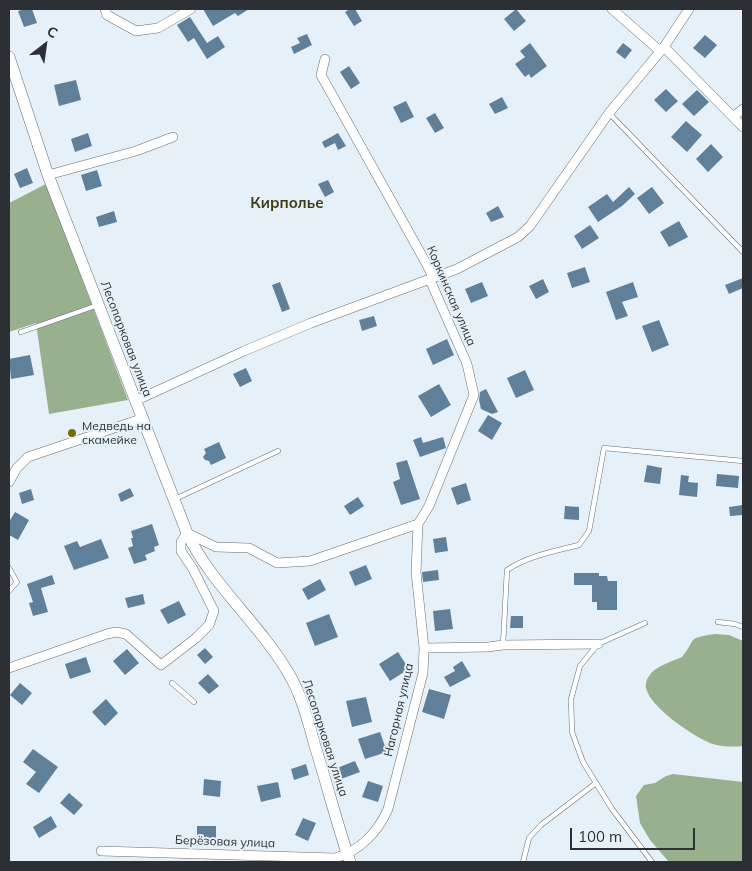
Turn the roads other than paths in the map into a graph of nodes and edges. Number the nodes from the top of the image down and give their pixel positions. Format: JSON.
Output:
{"nodes":[{"id":1,"x":105,"y":9,"type":"edge"},
{"id":2,"x":191,"y":9,"type":"edge"},
{"id":3,"x":612,"y":9,"type":"edge"},
{"id":4,"x":689,"y":9,"type":"edge"},
{"id":5,"x":662,"y":49,"type":"junction"},
{"id":6,"x":9,"y":57,"type":"edge"},
{"id":7,"x":325,"y":59,"type":"dead end"},
{"id":8,"x":743,"y":109,"type":"edge"},
{"id":9,"x":609,"y":113,"type":"junction"},
{"id":10,"x":733,"y":117,"type":"junction"},
{"id":11,"x":743,"y":127,"type":"edge"},
{"id":12,"x":172,"y":137,"type":"dead end"},
{"id":13,"x":48,"y":175,"type":"junction"},
{"id":14,"x":743,"y":252,"type":"edge"},
{"id":15,"x":430,"y":280,"type":"junction"},
{"id":16,"x":98,"y":304,"type":"junction"},
{"id":17,"x":21,"y":332,"type":"dead end"},
{"id":18,"x":135,"y":401,"type":"junction"},
{"id":19,"x":141,"y":419,"type":"junction"},
{"id":20,"x":278,"y":451,"type":"dead end"},
{"id":21,"x":743,"y":461,"type":"edge"},
{"id":22,"x":9,"y":482,"type":"edge"},
{"id":23,"x":174,"y":500,"type":"junction"},
{"id":24,"x":418,"y":524,"type":"junction"},
{"id":25,"x":186,"y":533,"type":"junction"},
{"id":26,"x":9,"y":568,"type":"edge"},
{"id":27,"x":9,"y":591,"type":"edge"},
{"id":28,"x":718,"y":622,"type":"dead end"},
{"id":29,"x":645,"y":623,"type":"dead end"},
{"id":30,"x":743,"y":628,"type":"edge"},
{"id":31,"x":598,"y":644,"type":"junction"},
{"id":32,"x":503,"y":645,"type":"junction"},
{"id":33,"x":424,"y":648,"type":"junction"},
{"id":34,"x":9,"y":668,"type":"edge"},
{"id":35,"x":172,"y":683,"type":"dead end"},
{"id":36,"x":194,"y":702,"type":"dead end"},
{"id":37,"x":596,"y":783,"type":"junction"},
{"id":38,"x":101,"y":851,"type":"dead end"},
{"id":39,"x":349,"y":858,"type":"edge"},
{"id":40,"x":523,"y":862,"type":"edge"},
{"id":41,"x":652,"y":862,"type":"edge"}],
"edges":[{"from":1,"to":2,"type":"street"},
{"from":3,"to":5,"type":"street"},
{"from":4,"to":5,"type":"street"},
{"from":5,"to":9,"type":"street"},
{"from":5,"to":10,"type":"street"},
{"from":6,"to":13,"type":"street","name":"Лесопарковая улица"},
{"from":7,"to":15,"type":"street","name":"Коркинская улица"},
{"from":8,"to":10,"type":"street"},
{"from":9,"to":14,"type":"lane"},
{"from":9,"to":15,"type":"street"},
{"from":10,"to":11,"type":"street"},
{"from":12,"to":13,"type":"street"},
{"from":13,"to":16,"type":"street","name":"Лесопарковая улица"},
{"from":15,"to":18,"type":"street"},
{"from":15,"to":24,"type":"street","name":"Коркинская улица"},
{"from":16,"to":17,"type":"lane"},
{"from":16,"to":18,"type":"street","name":"Лесопарковая улица"},
{"from":18,"to":19,"type":"street","name":"Лесопарковая улица"},
{"from":19,"to":22,"type":"street"},
{"from":19,"to":23,"type":"street","name":"Лесопарковая улица"},
{"from":20,"to":23,"type":"lane"},
{"from":21,"to":32,"type":"lane"},
{"from":23,"to":25,"type":"street","name":"Лесопарковая улица"},
{"from":24,"to":25,"type":"street"},
{"from":24,"to":33,"type":"street","name":"Нагорная улица"},
{"from":25,"to":34,"type":"street"},
{"from":25,"to":39,"type":"street","name":"Лесопарковая улица"},
{"from":26,"to":27,"type":"lane"},
{"from":28,"to":30,"type":"lane"},
{"from":29,"to":31,"type":"lane"},
{"from":31,"to":32,"type":"street"},
{"from":31,"to":37,"type":"lane"},
{"from":32,"to":33,"type":"street"},
{"from":33,"to":39,"type":"street","name":"Нагорная улица"},
{"from":35,"to":36,"type":"lane"},
{"from":37,"to":40,"type":"lane"},
{"from":37,"to":41,"type":"lane"},
{"from":38,"to":39,"type":"street","name":"Берёзовая улица"}]}
